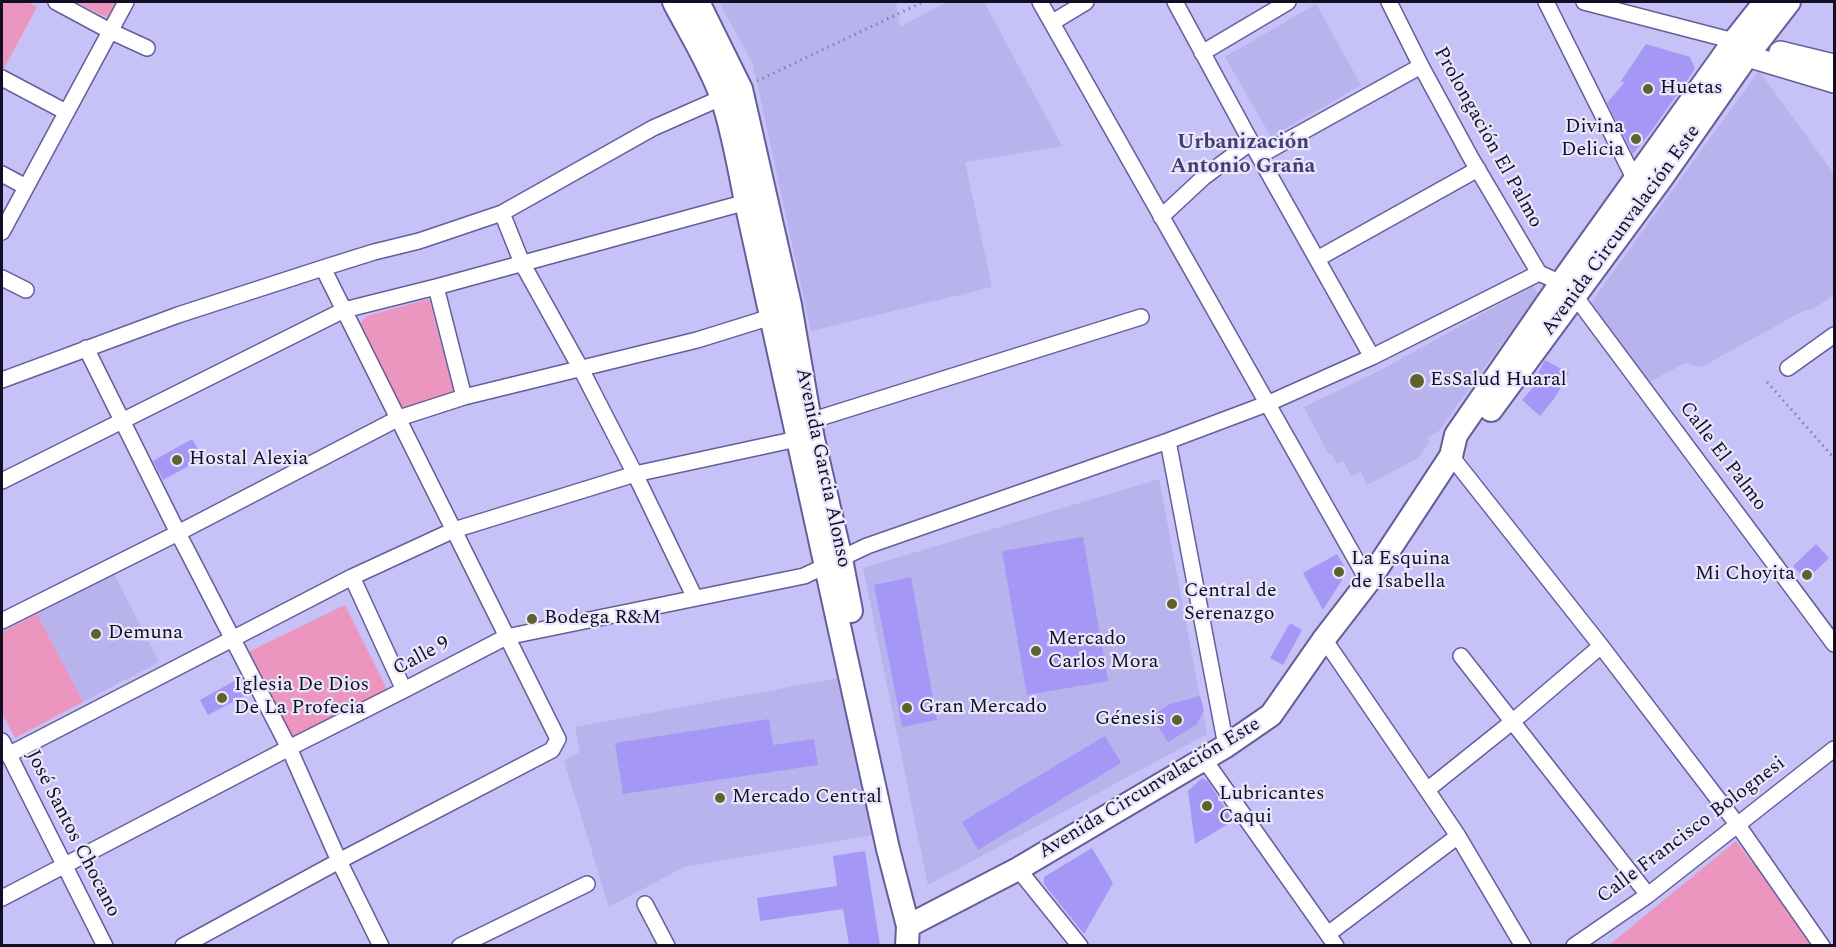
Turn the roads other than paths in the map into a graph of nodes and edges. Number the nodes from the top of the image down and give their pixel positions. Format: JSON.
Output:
{"nodes":[{"id":1,"x":56,"y":2,"type":"edge"},
{"id":2,"x":126,"y":2,"type":"edge"},
{"id":3,"x":674,"y":2,"type":"edge"},
{"id":4,"x":698,"y":2,"type":"edge"},
{"id":5,"x":1040,"y":2,"type":"edge"},
{"id":6,"x":1086,"y":2,"type":"edge"},
{"id":7,"x":1175,"y":2,"type":"edge"},
{"id":8,"x":1288,"y":2,"type":"edge"},
{"id":9,"x":1389,"y":2,"type":"edge"},
{"id":10,"x":1546,"y":2,"type":"edge"},
{"id":11,"x":1584,"y":2,"type":"edge"},
{"id":12,"x":1765,"y":2,"type":"edge"},
{"id":13,"x":1789,"y":2,"type":"edge"},
{"id":14,"x":1053,"y":22,"type":"junction"},
{"id":15,"x":110,"y":31,"type":"junction"},
{"id":16,"x":147,"y":48,"type":"dead end"},
{"id":17,"x":1745,"y":48,"type":"junction"},
{"id":18,"x":1202,"y":53,"type":"junction"},
{"id":19,"x":1834,"y":65,"type":"edge"},
{"id":20,"x":1421,"y":66,"type":"junction"},
{"id":21,"x":2,"y":78,"type":"edge"},
{"id":22,"x":1834,"y":82,"type":"edge"},
{"id":23,"x":731,"y":93,"type":"junction"},
{"id":24,"x":66,"y":112,"type":"junction"},
{"id":25,"x":1251,"y":142,"type":"junction"},
{"id":26,"x":1259,"y":156,"type":"junction"},
{"id":27,"x":1478,"y":169,"type":"junction"},
{"id":28,"x":2,"y":174,"type":"edge"},
{"id":29,"x":1635,"y":179,"type":"junction"},
{"id":30,"x":26,"y":187,"type":"junction"},
{"id":31,"x":756,"y":200,"type":"junction"},
{"id":32,"x":1645,"y":201,"type":"junction"},
{"id":33,"x":502,"y":213,"type":"junction"},
{"id":34,"x":1161,"y":217,"type":"junction"},
{"id":35,"x":2,"y":232,"type":"edge"},
{"id":36,"x":1317,"y":259,"type":"junction"},
{"id":37,"x":522,"y":263,"type":"junction"},
{"id":38,"x":323,"y":268,"type":"junction"},
{"id":39,"x":1539,"y":273,"type":"junction"},
{"id":40,"x":2,"y":278,"type":"edge"},
{"id":41,"x":436,"y":287,"type":"junction"},
{"id":42,"x":26,"y":290,"type":"dead end"},
{"id":43,"x":1568,"y":290,"type":"junction"},
{"id":44,"x":344,"y":310,"type":"junction"},
{"id":45,"x":781,"y":311,"type":"junction"},
{"id":46,"x":1141,"y":317,"type":"dead end"},
{"id":47,"x":1834,"y":335,"type":"edge"},
{"id":48,"x":86,"y":348,"type":"junction"},
{"id":49,"x":1372,"y":357,"type":"junction"},
{"id":50,"x":1788,"y":368,"type":"dead end"},
{"id":51,"x":581,"y":369,"type":"junction"},
{"id":52,"x":2,"y":380,"type":"edge"},
{"id":53,"x":464,"y":397,"type":"junction"},
{"id":54,"x":1269,"y":403,"type":"junction"},
{"id":55,"x":399,"y":418,"type":"junction"},
{"id":56,"x":121,"y":421,"type":"junction"},
{"id":57,"x":804,"y":430,"type":"junction"},
{"id":58,"x":1168,"y":441,"type":"junction"},
{"id":59,"x":1450,"y":456,"type":"junction"},
{"id":60,"x":634,"y":474,"type":"junction"},
{"id":61,"x":2,"y":481,"type":"edge"},
{"id":62,"x":454,"y":530,"type":"junction"},
{"id":63,"x":178,"y":533,"type":"junction"},
{"id":64,"x":833,"y":563,"type":"junction"},
{"id":65,"x":352,"y":576,"type":"junction"},
{"id":66,"x":1368,"y":580,"type":"junction"},
{"id":67,"x":695,"y":598,"type":"junction"},
{"id":68,"x":2,"y":621,"type":"edge"},
{"id":69,"x":506,"y":636,"type":"junction"},
{"id":70,"x":232,"y":638,"type":"junction"},
{"id":71,"x":1324,"y":639,"type":"junction"},
{"id":72,"x":1834,"y":644,"type":"edge"},
{"id":73,"x":1601,"y":646,"type":"junction"},
{"id":74,"x":1461,"y":656,"type":"dead end"},
{"id":75,"x":404,"y":690,"type":"junction"},
{"id":76,"x":1512,"y":722,"type":"junction"},
{"id":77,"x":1227,"y":746,"type":"junction"},
{"id":78,"x":5,"y":748,"type":"edge"},
{"id":79,"x":289,"y":748,"type":"junction"},
{"id":80,"x":1834,"y":749,"type":"edge"},
{"id":81,"x":1204,"y":759,"type":"junction"},
{"id":82,"x":1428,"y":790,"type":"junction"},
{"id":83,"x":1737,"y":824,"type":"junction"},
{"id":84,"x":1458,"y":836,"type":"junction"},
{"id":85,"x":339,"y":861,"type":"junction"},
{"id":86,"x":64,"y":866,"type":"junction"},
{"id":87,"x":1018,"y":869,"type":"junction"},
{"id":88,"x":587,"y":884,"type":"dead end"},
{"id":89,"x":1647,"y":895,"type":"junction"},
{"id":90,"x":2,"y":898,"type":"edge"},
{"id":91,"x":645,"y":904,"type":"dead end"},
{"id":92,"x":908,"y":936,"type":"edge"},
{"id":93,"x":1332,"y":940,"type":"edge"},
{"id":94,"x":105,"y":945,"type":"edge"},
{"id":95,"x":183,"y":945,"type":"edge"},
{"id":96,"x":381,"y":945,"type":"edge"},
{"id":97,"x":460,"y":945,"type":"edge"},
{"id":98,"x":667,"y":945,"type":"edge"},
{"id":99,"x":1080,"y":945,"type":"edge"},
{"id":100,"x":1522,"y":945,"type":"edge"},
{"id":101,"x":1574,"y":945,"type":"edge"},
{"id":102,"x":1822,"y":945,"type":"edge"}],
"edges":[{"from":1,"to":15,"type":"street"},
{"from":2,"to":15,"type":"street"},
{"from":3,"to":23,"type":"main road"},
{"from":4,"to":23,"type":"main road"},
{"from":5,"to":14,"type":"street"},
{"from":6,"to":14,"type":"street"},
{"from":7,"to":18,"type":"street"},
{"from":8,"to":18,"type":"street"},
{"from":9,"to":20,"type":"street","name":"Prolongación El Palmo"},
{"from":10,"to":29,"type":"street"},
{"from":11,"to":17,"type":"street"},
{"from":12,"to":17,"type":"main road","name":"Avenida Circunvalación Este"},
{"from":13,"to":17,"type":"main road","name":"Avenida Circunvalación Este"},
{"from":14,"to":34,"type":"street"},
{"from":15,"to":16,"type":"street"},
{"from":15,"to":24,"type":"street"},
{"from":17,"to":19,"type":"street"},
{"from":17,"to":22,"type":"street"},
{"from":17,"to":29,"type":"main road","name":"Avenida Circunvalación Este"},
{"from":17,"to":32,"type":"main road","name":"Avenida Circunvalación Este"},
{"from":18,"to":25,"type":"street"},
{"from":20,"to":26,"type":"street"},
{"from":20,"to":27,"type":"street","name":"Prolongación El Palmo"},
{"from":21,"to":24,"type":"street"},
{"from":23,"to":31,"type":"main road","name":"Avenida Garcia Alonso"},
{"from":23,"to":33,"type":"street"},
{"from":24,"to":30,"type":"street"},
{"from":25,"to":26,"type":"street"},
{"from":25,"to":34,"type":"street"},
{"from":26,"to":36,"type":"street"},
{"from":27,"to":36,"type":"street"},
{"from":27,"to":39,"type":"street","name":"Prolongación El Palmo"},
{"from":28,"to":30,"type":"street"},
{"from":29,"to":32,"type":"street"},
{"from":29,"to":43,"type":"main road","name":"Avenida Circunvalación Este"},
{"from":30,"to":35,"type":"street"},
{"from":31,"to":37,"type":"street"},
{"from":31,"to":45,"type":"main road","name":"Avenida Garcia Alonso"},
{"from":32,"to":43,"type":"main road","name":"Avenida Circunvalación Este"},
{"from":33,"to":37,"type":"street"},
{"from":33,"to":38,"type":"street"},
{"from":34,"to":54,"type":"street"},
{"from":36,"to":49,"type":"street"},
{"from":37,"to":41,"type":"street"},
{"from":37,"to":51,"type":"street"},
{"from":38,"to":44,"type":"street"},
{"from":38,"to":48,"type":"street"},
{"from":39,"to":43,"type":"street"},
{"from":39,"to":49,"type":"street","name":"Calle 9"},
{"from":40,"to":42,"type":"street"},
{"from":41,"to":44,"type":"street"},
{"from":41,"to":53,"type":"street"},
{"from":43,"to":59,"type":"main road","name":"Avenida Circunvalación Este"},
{"from":43,"to":72,"type":"street","name":"Calle El Palmo"},
{"from":44,"to":55,"type":"street"},
{"from":44,"to":56,"type":"street"},
{"from":45,"to":51,"type":"street"},
{"from":45,"to":57,"type":"main road","name":"Avenida Garcia Alonso"},
{"from":46,"to":57,"type":"street"},
{"from":47,"to":50,"type":"street"},
{"from":48,"to":52,"type":"street"},
{"from":48,"to":56,"type":"street"},
{"from":49,"to":54,"type":"street","name":"Calle 9"},
{"from":51,"to":53,"type":"street"},
{"from":51,"to":60,"type":"street"},
{"from":53,"to":55,"type":"street"},
{"from":54,"to":58,"type":"street","name":"Calle 9"},
{"from":54,"to":66,"type":"street"},
{"from":55,"to":62,"type":"street"},
{"from":55,"to":63,"type":"street"},
{"from":56,"to":61,"type":"street"},
{"from":56,"to":63,"type":"street"},
{"from":57,"to":60,"type":"street"},
{"from":57,"to":64,"type":"main road","name":"Avenida Garcia Alonso"},
{"from":58,"to":64,"type":"street","name":"Calle 9"},
{"from":58,"to":77,"type":"street"},
{"from":59,"to":66,"type":"main road","name":"Avenida Circunvalación Este"},
{"from":59,"to":73,"type":"street"},
{"from":60,"to":62,"type":"street"},
{"from":60,"to":67,"type":"street"},
{"from":62,"to":65,"type":"street"},
{"from":62,"to":69,"type":"street"},
{"from":63,"to":68,"type":"street"},
{"from":63,"to":70,"type":"street"},
{"from":64,"to":67,"type":"street","name":"Calle 9"},
{"from":64,"to":92,"type":"main road","name":"Avenida Garcia Alonso"},
{"from":65,"to":70,"type":"street"},
{"from":65,"to":75,"type":"street"},
{"from":66,"to":71,"type":"main road","name":"Avenida Circunvalación Este"},
{"from":67,"to":69,"type":"street","name":"Calle 9"},
{"from":69,"to":75,"type":"street","name":"Calle 9"},
{"from":69,"to":85,"type":"street"},
{"from":70,"to":78,"type":"street"},
{"from":70,"to":79,"type":"street"},
{"from":71,"to":77,"type":"main road","name":"Avenida Circunvalación Este"},
{"from":71,"to":82,"type":"street"},
{"from":73,"to":76,"type":"street"},
{"from":73,"to":83,"type":"street"},
{"from":74,"to":76,"type":"street"},
{"from":75,"to":79,"type":"street","name":"Calle 9"},
{"from":76,"to":82,"type":"street"},
{"from":76,"to":89,"type":"street"},
{"from":77,"to":81,"type":"main road","name":"Avenida Circunvalación Este"},
{"from":78,"to":86,"type":"street","name":"José Santos Chocano"},
{"from":79,"to":85,"type":"street"},
{"from":79,"to":86,"type":"street","name":"Calle 9"},
{"from":80,"to":83,"type":"street","name":"Calle Francisco Bolognesi"},
{"from":81,"to":87,"type":"main road","name":"Avenida Circunvalación Este"},
{"from":81,"to":93,"type":"street"},
{"from":82,"to":84,"type":"street"},
{"from":83,"to":89,"type":"street","name":"Calle Francisco Bolognesi"},
{"from":83,"to":102,"type":"street"},
{"from":84,"to":93,"type":"street"},
{"from":84,"to":100,"type":"street"},
{"from":85,"to":95,"type":"street"},
{"from":85,"to":96,"type":"street"},
{"from":86,"to":90,"type":"street","name":"Calle 9"},
{"from":86,"to":94,"type":"street","name":"José Santos Chocano"},
{"from":87,"to":92,"type":"main road","name":"Avenida Circunvalación Este"},
{"from":87,"to":99,"type":"street"},
{"from":88,"to":97,"type":"street"},
{"from":89,"to":101,"type":"street","name":"Calle Francisco Bolognesi"},
{"from":91,"to":98,"type":"street"}]}
